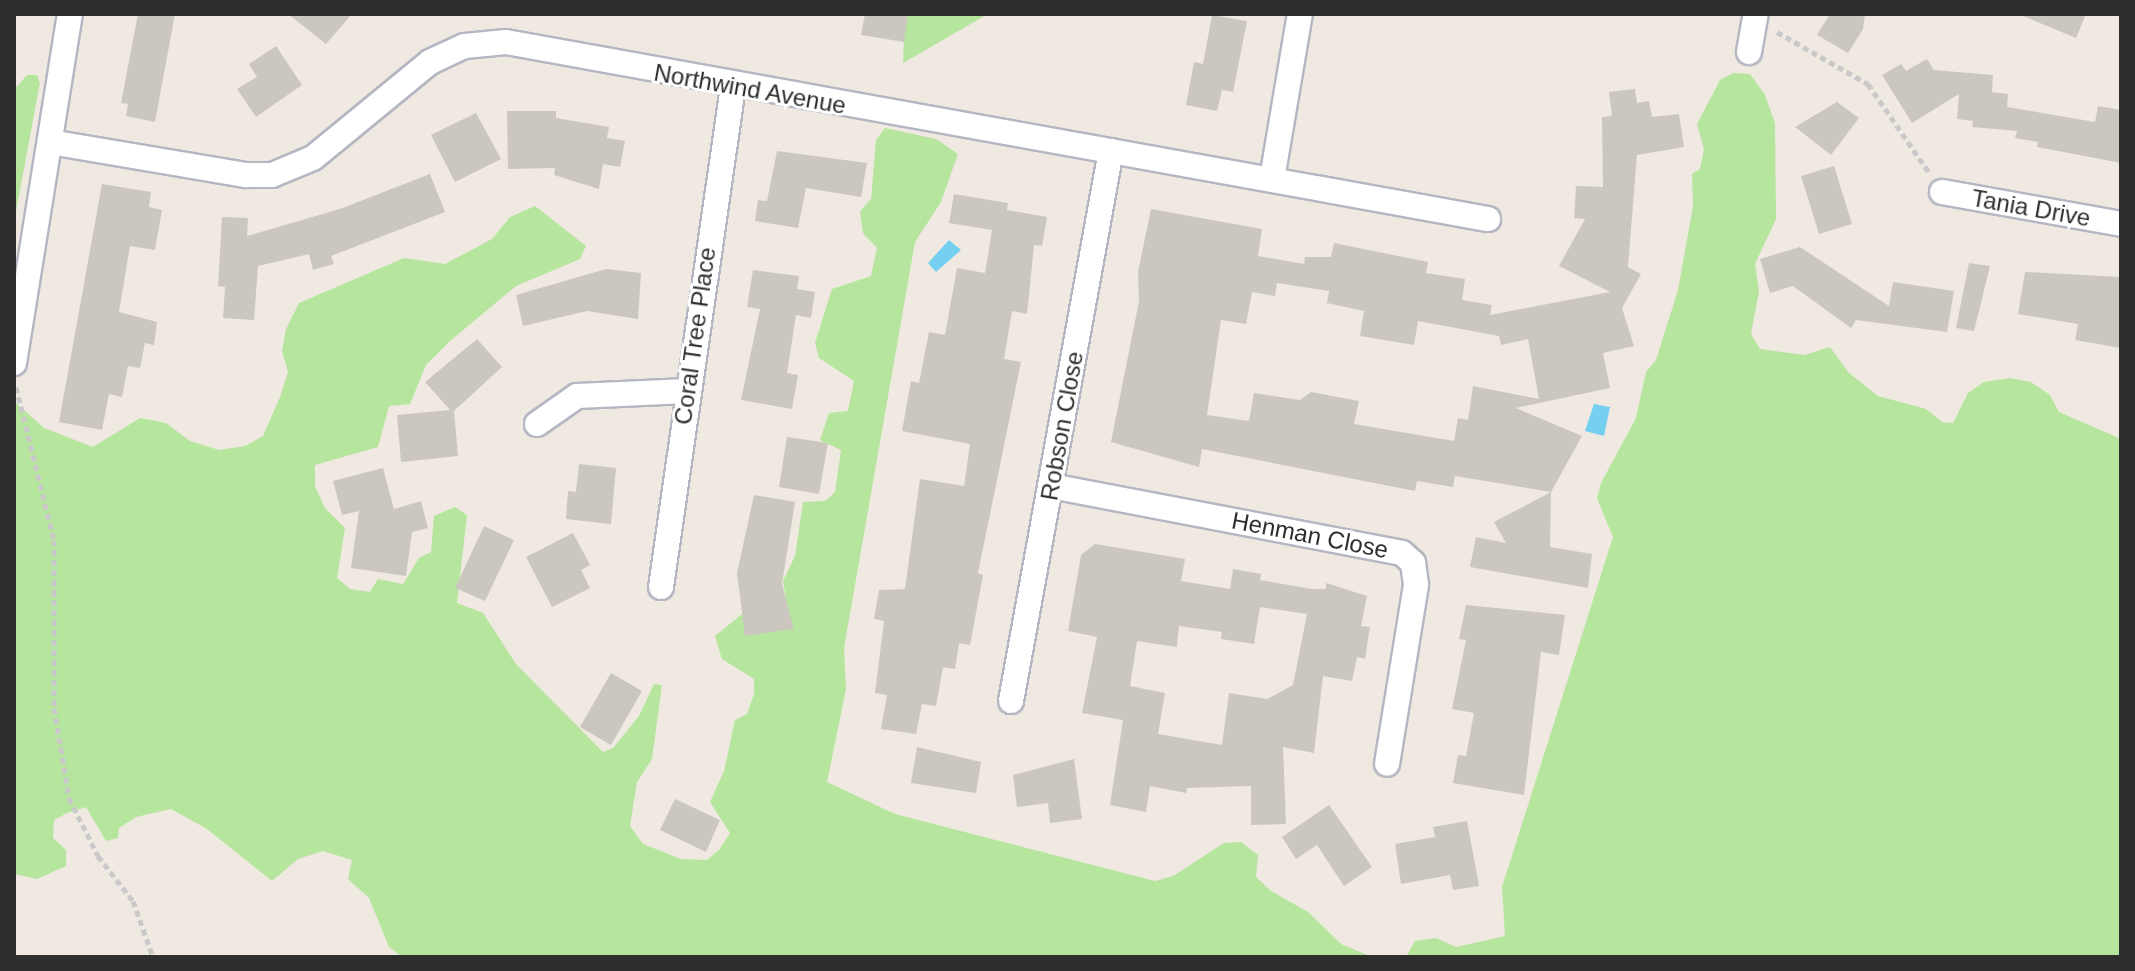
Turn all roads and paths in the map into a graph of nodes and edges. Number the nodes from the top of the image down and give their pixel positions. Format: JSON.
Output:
{"nodes":[{"id":1,"x":70,"y":14,"type":"edge"},
{"id":2,"x":1300,"y":14,"type":"edge"},
{"id":3,"x":1756,"y":17,"type":"edge"},
{"id":4,"x":1749,"y":52,"type":"dead end"},
{"id":5,"x":733,"y":87,"type":"junction"},
{"id":6,"x":50,"y":142,"type":"junction"},
{"id":7,"x":1111,"y":151,"type":"junction"},
{"id":8,"x":1272,"y":179,"type":"junction"},
{"id":9,"x":1942,"y":192,"type":"joint"},
{"id":10,"x":1488,"y":219,"type":"dead end"},
{"id":11,"x":2121,"y":224,"type":"edge"},
{"id":12,"x":14,"y":363,"type":"edge"},
{"id":13,"x":14,"y":380,"type":"edge"},
{"id":14,"x":687,"y":391,"type":"junction"},
{"id":15,"x":537,"y":424,"type":"dead end"},
{"id":16,"x":1051,"y":486,"type":"junction"},
{"id":17,"x":661,"y":587,"type":"dead end"},
{"id":18,"x":1011,"y":701,"type":"dead end"},
{"id":19,"x":1387,"y":764,"type":"dead end"},
{"id":20,"x":153,"y":957,"type":"edge"}],
"edges":[{"from":1,"to":6,"type":"street"},
{"from":2,"to":8,"type":"street"},
{"from":3,"to":4,"type":"street"},
{"from":3,"to":9,"type":"path"},
{"from":5,"to":6,"type":"street","name":"Northwind Avenue"},
{"from":5,"to":7,"type":"street","name":"Northwind Avenue"},
{"from":5,"to":14,"type":"street","name":"Coral Tree Place"},
{"from":6,"to":12,"type":"street"},
{"from":7,"to":8,"type":"street","name":"Northwind Avenue"},
{"from":7,"to":16,"type":"street","name":"Robson Close"},
{"from":8,"to":10,"type":"street","name":"Northwind Avenue"},
{"from":9,"to":11,"type":"street","name":"Tania Drive"},
{"from":13,"to":20,"type":"path"},
{"from":14,"to":15,"type":"street"},
{"from":14,"to":17,"type":"street","name":"Coral Tree Place"},
{"from":16,"to":18,"type":"street","name":"Robson Close"},
{"from":16,"to":19,"type":"street","name":"Henman Close"}]}
